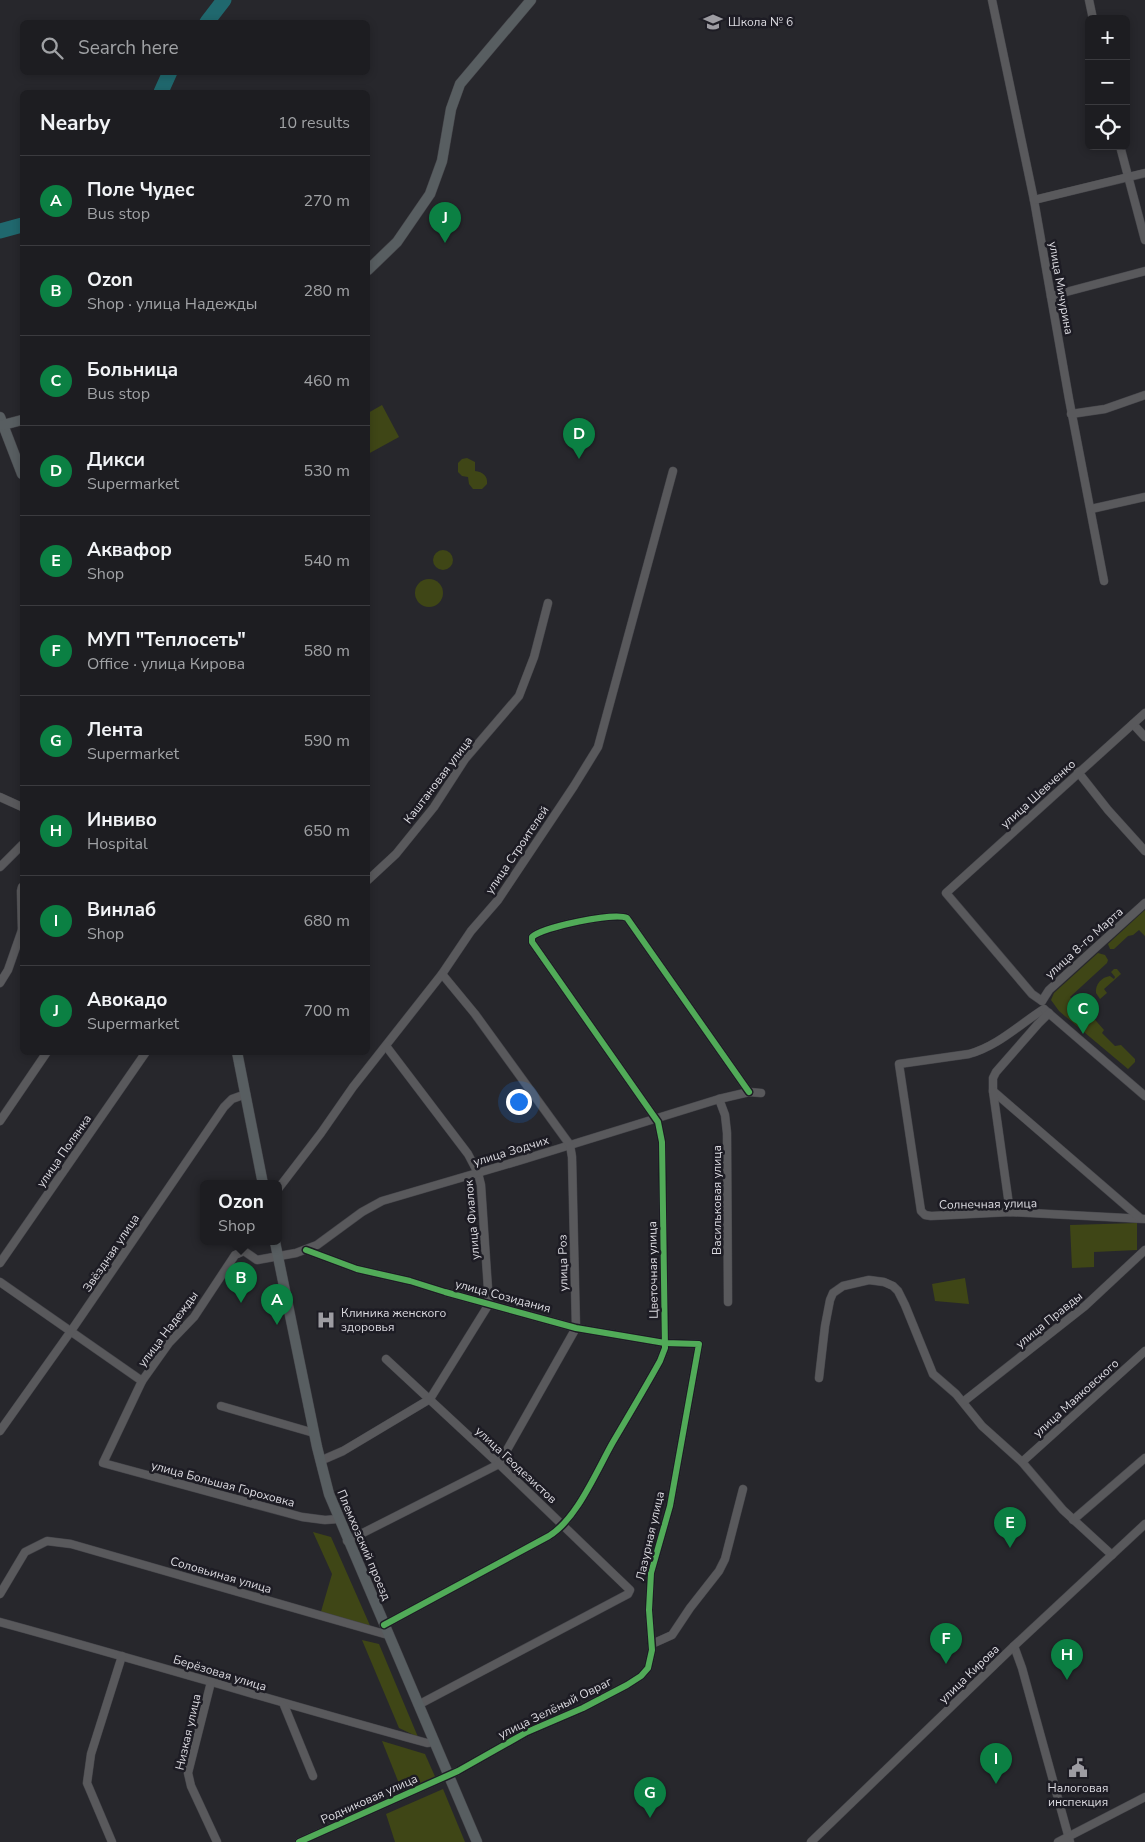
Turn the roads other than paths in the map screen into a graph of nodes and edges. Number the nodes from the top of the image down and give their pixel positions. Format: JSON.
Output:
{"nodes":[{"id":1,"x":531,"y":0,"type":"edge"},
{"id":2,"x":992,"y":0,"type":"edge"},
{"id":3,"x":1089,"y":0,"type":"edge"},
{"id":4,"x":1092,"y":15,"type":"edge"},
{"id":5,"x":1121,"y":150,"type":"edge"},
{"id":6,"x":1145,"y":173,"type":"edge"},
{"id":7,"x":1128,"y":177,"type":"junction"},
{"id":8,"x":1034,"y":200,"type":"junction"},
{"id":9,"x":1145,"y":240,"type":"edge"},
{"id":10,"x":370,"y":268,"type":"edge"},
{"id":11,"x":1145,"y":271,"type":"edge"},
{"id":12,"x":1051,"y":296,"type":"junction"},
{"id":13,"x":1145,"y":395,"type":"edge"},
{"id":14,"x":1071,"y":414,"type":"junction"},
{"id":15,"x":20,"y":420,"type":"edge"},
{"id":16,"x":1,"y":423,"type":"edge"},
{"id":17,"x":20,"y":469,"type":"edge"},
{"id":18,"x":673,"y":471,"type":"dead end"},
{"id":19,"x":1145,"y":497,"type":"edge"},
{"id":20,"x":1090,"y":509,"type":"junction"},
{"id":21,"x":1104,"y":581,"type":"dead end"},
{"id":22,"x":548,"y":603,"type":"dead end"},
{"id":23,"x":1145,"y":713,"type":"edge"},
{"id":24,"x":1133,"y":724,"type":"junction"},
{"id":25,"x":1145,"y":737,"type":"edge"},
{"id":26,"x":1078,"y":772,"type":"junction"},
{"id":27,"x":0,"y":797,"type":"edge"},
{"id":28,"x":20,"y":805,"type":"edge"},
{"id":29,"x":20,"y":847,"type":"edge"},
{"id":30,"x":1145,"y":851,"type":"edge"},
{"id":31,"x":0,"y":867,"type":"edge"},
{"id":32,"x":370,"y":878,"type":"edge"},
{"id":33,"x":1145,"y":903,"type":"edge"},
{"id":34,"x":20,"y":937,"type":"edge"},
{"id":35,"x":442,"y":974,"type":"junction"},
{"id":36,"x":0,"y":983,"type":"edge"},
{"id":37,"x":1045,"y":1008,"type":"junction"},
{"id":38,"x":386,"y":1046,"type":"junction"},
{"id":39,"x":45,"y":1055,"type":"edge"},
{"id":40,"x":144,"y":1055,"type":"edge"},
{"id":41,"x":238,"y":1055,"type":"edge"},
{"id":42,"x":993,"y":1091,"type":"junction"},
{"id":43,"x":749,"y":1092,"type":"junction"},
{"id":44,"x":761,"y":1093,"type":"dead end"},
{"id":45,"x":246,"y":1094,"type":"junction"},
{"id":46,"x":1145,"y":1096,"type":"edge"},
{"id":47,"x":719,"y":1098,"type":"junction"},
{"id":48,"x":656,"y":1118,"type":"junction"},
{"id":49,"x":0,"y":1121,"type":"edge"},
{"id":50,"x":570,"y":1145,"type":"junction"},
{"id":51,"x":478,"y":1173,"type":"junction"},
{"id":52,"x":262,"y":1180,"type":"edge"},
{"id":53,"x":282,"y":1184,"type":"edge"},
{"id":54,"x":1010,"y":1212,"type":"junction"},
{"id":55,"x":1142,"y":1219,"type":"edge"},
{"id":56,"x":276,"y":1245,"type":"edge"},
{"id":57,"x":306,"y":1250,"type":"junction"},
{"id":58,"x":1145,"y":1250,"type":"edge"},
{"id":59,"x":278,"y":1257,"type":"junction"},
{"id":60,"x":0,"y":1263,"type":"edge"},
{"id":61,"x":0,"y":1282,"type":"edge"},
{"id":62,"x":728,"y":1302,"type":"dead end"},
{"id":63,"x":489,"y":1304,"type":"junction"},
{"id":64,"x":576,"y":1328,"type":"junction"},
{"id":65,"x":71,"y":1331,"type":"junction"},
{"id":66,"x":665,"y":1343,"type":"junction"},
{"id":67,"x":699,"y":1344,"type":"joint"},
{"id":68,"x":1145,"y":1350,"type":"edge"},
{"id":69,"x":386,"y":1359,"type":"dead end"},
{"id":70,"x":819,"y":1378,"type":"dead end"},
{"id":71,"x":142,"y":1381,"type":"junction"},
{"id":72,"x":430,"y":1399,"type":"junction"},
{"id":73,"x":963,"y":1402,"type":"junction"},
{"id":74,"x":221,"y":1406,"type":"dead end"},
{"id":75,"x":0,"y":1431,"type":"edge"},
{"id":76,"x":314,"y":1433,"type":"junction"},
{"id":77,"x":1145,"y":1458,"type":"edge"},
{"id":78,"x":320,"y":1461,"type":"junction"},
{"id":79,"x":1022,"y":1462,"type":"junction"},
{"id":80,"x":103,"y":1463,"type":"joint"},
{"id":81,"x":499,"y":1464,"type":"junction"},
{"id":82,"x":743,"y":1489,"type":"dead end"},
{"id":83,"x":338,"y":1519,"type":"junction"},
{"id":84,"x":1073,"y":1520,"type":"junction"},
{"id":85,"x":1145,"y":1524,"type":"edge"},
{"id":86,"x":564,"y":1525,"type":"junction"},
{"id":87,"x":347,"y":1541,"type":"junction"},
{"id":88,"x":1112,"y":1556,"type":"junction"},
{"id":89,"x":629,"y":1588,"type":"joint"},
{"id":90,"x":0,"y":1594,"type":"edge"},
{"id":91,"x":0,"y":1622,"type":"edge"},
{"id":92,"x":386,"y":1630,"type":"junction"},
{"id":93,"x":652,"y":1644,"type":"junction"},
{"id":94,"x":1014,"y":1646,"type":"junction"},
{"id":95,"x":122,"y":1656,"type":"junction"},
{"id":96,"x":211,"y":1682,"type":"junction"},
{"id":97,"x":284,"y":1704,"type":"junction"},
{"id":98,"x":418,"y":1705,"type":"junction"},
{"id":99,"x":435,"y":1742,"type":"junction"},
{"id":100,"x":313,"y":1776,"type":"dead end"},
{"id":101,"x":449,"y":1776,"type":"junction"},
{"id":102,"x":1145,"y":1797,"type":"edge"},
{"id":103,"x":1069,"y":1839,"type":"edge"},
{"id":104,"x":112,"y":1842,"type":"edge"},
{"id":105,"x":216,"y":1842,"type":"edge"},
{"id":106,"x":299,"y":1842,"type":"edge"},
{"id":107,"x":478,"y":1842,"type":"edge"},
{"id":108,"x":811,"y":1842,"type":"edge"},
{"id":109,"x":1058,"y":1842,"type":"edge"}],
"edges":[{"from":1,"to":10,"type":"main road"},
{"from":2,"to":8,"type":"street","name":"улица Мичурина"},
{"from":3,"to":4,"type":"street"},
{"from":5,"to":7,"type":"street"},
{"from":6,"to":7,"type":"street"},
{"from":7,"to":8,"type":"street"},
{"from":7,"to":9,"type":"street"},
{"from":8,"to":12,"type":"street","name":"улица Мичурина"},
{"from":11,"to":12,"type":"street"},
{"from":12,"to":14,"type":"street","name":"улица Мичурина"},
{"from":13,"to":14,"type":"street"},
{"from":14,"to":20,"type":"street","name":"улица Мичурина"},
{"from":15,"to":16,"type":"main road"},
{"from":16,"to":17,"type":"main road"},
{"from":18,"to":35,"type":"street","name":"улица Строителей"},
{"from":19,"to":20,"type":"street"},
{"from":20,"to":21,"type":"street","name":"улица Мичурина"},
{"from":22,"to":32,"type":"street","name":"Каштановая улица"},
{"from":23,"to":24,"type":"street","name":"улица Шевченко"},
{"from":24,"to":25,"type":"street"},
{"from":24,"to":26,"type":"street","name":"улица Шевченко"},
{"from":26,"to":30,"type":"street"},
{"from":26,"to":37,"type":"street","name":"улица Шевченко"},
{"from":27,"to":28,"type":"street"},
{"from":29,"to":31,"type":"street"},
{"from":33,"to":37,"type":"street","name":"улица 8-го Марта"},
{"from":34,"to":36,"type":"street"},
{"from":35,"to":38,"type":"street","name":"улица Строителей"},
{"from":35,"to":50,"type":"street"},
{"from":37,"to":42,"type":"street"},
{"from":37,"to":46,"type":"street"},
{"from":37,"to":54,"type":"street","name":"Солнечная улица"},
{"from":38,"to":51,"type":"street","name":"улица Фиалок"},
{"from":38,"to":53,"type":"street","name":"улица Строителей"},
{"from":39,"to":49,"type":"street"},
{"from":40,"to":60,"type":"street","name":"улица Полянка"},
{"from":41,"to":45,"type":"main road"},
{"from":42,"to":54,"type":"street"},
{"from":42,"to":55,"type":"street"},
{"from":43,"to":44,"type":"street","name":"улица Зодчих"},
{"from":43,"to":47,"type":"street","name":"улица Зодчих"},
{"from":43,"to":48,"type":"street","name":"Цветочная улица"},
{"from":45,"to":52,"type":"main road"},
{"from":45,"to":65,"type":"street","name":"Звёздная улица"},
{"from":47,"to":48,"type":"street","name":"улица Зодчих"},
{"from":47,"to":62,"type":"street","name":"Васильковая улица"},
{"from":48,"to":50,"type":"street","name":"улица Зодчих"},
{"from":48,"to":66,"type":"street","name":"Цветочная улица"},
{"from":50,"to":51,"type":"street","name":"улица Зодчих"},
{"from":50,"to":64,"type":"street","name":"улица Роз"},
{"from":51,"to":57,"type":"street","name":"улица Зодчих"},
{"from":51,"to":63,"type":"street","name":"улица Фиалок"},
{"from":54,"to":55,"type":"street","name":"Солнечная улица"},
{"from":56,"to":59,"type":"main road","name":"Племхозский проезд"},
{"from":57,"to":59,"type":"street","name":"улица Зодчих"},
{"from":57,"to":63,"type":"street","name":"улица Созидания"},
{"from":58,"to":73,"type":"street","name":"улица Правды"},
{"from":59,"to":71,"type":"street","name":"улица Надежды"},
{"from":59,"to":76,"type":"main road","name":"Племхозский проезд"},
{"from":61,"to":65,"type":"street"},
{"from":63,"to":64,"type":"street","name":"улица Созидания"},
{"from":63,"to":72,"type":"street"},
{"from":64,"to":66,"type":"street","name":"улица Созидания"},
{"from":64,"to":81,"type":"street"},
{"from":65,"to":71,"type":"street"},
{"from":65,"to":75,"type":"street","name":"Звёздная улица"},
{"from":66,"to":67,"type":"street","name":"улица Созидания"},
{"from":66,"to":86,"type":"street","name":"Цветочная улица"},
{"from":67,"to":93,"type":"street","name":"Лазурная улица"},
{"from":68,"to":79,"type":"street","name":"улица Маяковского"},
{"from":69,"to":72,"type":"street","name":"улица Геодезистов"},
{"from":70,"to":73,"type":"street"},
{"from":71,"to":80,"type":"street","name":"улица Надежды"},
{"from":72,"to":78,"type":"street"},
{"from":72,"to":81,"type":"street","name":"улица Геодезистов"},
{"from":73,"to":79,"type":"street"},
{"from":74,"to":76,"type":"street"},
{"from":76,"to":78,"type":"main road","name":"Племхозский проезд"},
{"from":77,"to":84,"type":"street"},
{"from":78,"to":83,"type":"main road","name":"Племхозский проезд"},
{"from":79,"to":84,"type":"street"},
{"from":80,"to":83,"type":"street","name":"улица Большая Гороховка"},
{"from":81,"to":86,"type":"street","name":"улица Геодезистов"},
{"from":81,"to":87,"type":"street"},
{"from":82,"to":93,"type":"street"},
{"from":83,"to":87,"type":"main road","name":"Племхозский проезд"},
{"from":84,"to":88,"type":"street"},
{"from":85,"to":88,"type":"street","name":"улица Кирова"},
{"from":86,"to":89,"type":"street","name":"улица Геодезистов"},
{"from":86,"to":92,"type":"street","name":"Цветочная улица"},
{"from":87,"to":92,"type":"main road","name":"Племхозский проезд"},
{"from":88,"to":94,"type":"street","name":"улица Кирова"},
{"from":89,"to":98,"type":"street","name":"Лазурная улица"},
{"from":90,"to":92,"type":"street","name":"Соловьиная улица"},
{"from":91,"to":95,"type":"street","name":"Берёзовая улица"},
{"from":92,"to":98,"type":"main road","name":"Племхозский проезд"},
{"from":93,"to":101,"type":"street","name":"улица Зелёный Овраг"},
{"from":94,"to":103,"type":"street"},
{"from":94,"to":108,"type":"street","name":"улица Кирова"},
{"from":95,"to":96,"type":"street","name":"Берёзовая улица"},
{"from":95,"to":104,"type":"street"},
{"from":96,"to":97,"type":"street","name":"Берёзовая улица"},
{"from":96,"to":105,"type":"street","name":"Низкая улица"},
{"from":97,"to":99,"type":"street","name":"Берёзовая улица"},
{"from":97,"to":100,"type":"street"},
{"from":98,"to":99,"type":"main road","name":"Племхозский проезд"},
{"from":99,"to":101,"type":"main road","name":"Племхозский проезд"},
{"from":101,"to":106,"type":"street","name":"Родниковая улица"},
{"from":101,"to":107,"type":"main road","name":"Племхозский проезд"},
{"from":102,"to":103,"type":"street"},
{"from":103,"to":109,"type":"street"}]}
